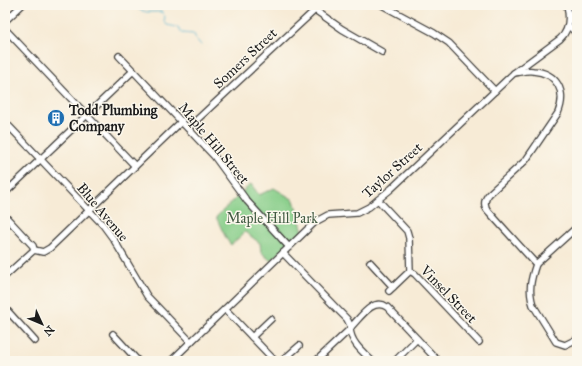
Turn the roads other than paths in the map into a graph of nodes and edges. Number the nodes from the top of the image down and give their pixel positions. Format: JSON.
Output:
{"nodes":[{"id":1,"x":22,"y":5,"type":"edge"},
{"id":2,"x":382,"y":5,"type":"edge"},
{"id":3,"x":567,"y":5,"type":"edge"},
{"id":4,"x":313,"y":7,"type":"edge"},
{"id":5,"x":5,"y":21,"type":"edge"},
{"id":6,"x":568,"y":26,"type":"junction"},
{"id":7,"x":5,"y":29,"type":"edge"},
{"id":8,"x":577,"y":34,"type":"edge"},
{"id":9,"x":382,"y":52,"type":"dead end"},
{"id":10,"x":119,"y":56,"type":"dead end"},
{"id":11,"x":133,"y":71,"type":"junction"},
{"id":12,"x":514,"y":73,"type":"junction"},
{"id":13,"x":494,"y":91,"type":"junction"},
{"id":14,"x":87,"y":115,"type":"junction"},
{"id":15,"x":5,"y":122,"type":"edge"},
{"id":16,"x":182,"y":122,"type":"junction"},
{"id":17,"x":188,"y":128,"type":"junction"},
{"id":18,"x":40,"y":159,"type":"junction"},
{"id":19,"x":135,"y":166,"type":"junction"},
{"id":20,"x":5,"y":193,"type":"edge"},
{"id":21,"x":378,"y":200,"type":"junction"},
{"id":22,"x":89,"y":210,"type":"junction"},
{"id":23,"x":5,"y":216,"type":"edge"},
{"id":24,"x":577,"y":227,"type":"edge"},
{"id":25,"x":289,"y":247,"type":"junction"},
{"id":26,"x":34,"y":250,"type":"junction"},
{"id":27,"x":283,"y":252,"type":"junction"},
{"id":28,"x":370,"y":262,"type":"dead end"},
{"id":29,"x":536,"y":264,"type":"junction"},
{"id":30,"x":410,"y":271,"type":"junction"},
{"id":31,"x":5,"y":276,"type":"edge"},
{"id":32,"x":5,"y":308,"type":"edge"},
{"id":33,"x":225,"y":309,"type":"junction"},
{"id":34,"x":271,"y":318,"type":"dead end"},
{"id":35,"x":350,"y":328,"type":"junction"},
{"id":36,"x":113,"y":334,"type":"dead end"},
{"id":37,"x":252,"y":337,"type":"junction"},
{"id":38,"x":417,"y":339,"type":"junction"},
{"id":39,"x":577,"y":339,"type":"edge"},
{"id":40,"x":35,"y":341,"type":"dead end"},
{"id":41,"x":191,"y":342,"type":"junction"},
{"id":42,"x":478,"y":342,"type":"dead end"},
{"id":43,"x":299,"y":346,"type":"dead end"},
{"id":44,"x":138,"y":361,"type":"edge"},
{"id":45,"x":171,"y":361,"type":"edge"},
{"id":46,"x":275,"y":361,"type":"edge"},
{"id":47,"x":282,"y":361,"type":"edge"},
{"id":48,"x":316,"y":361,"type":"edge"},
{"id":49,"x":372,"y":361,"type":"edge"},
{"id":50,"x":395,"y":361,"type":"edge"},
{"id":51,"x":438,"y":361,"type":"edge"}],
"edges":[{"from":1,"to":5,"type":"street"},
{"from":2,"to":13,"type":"street"},
{"from":3,"to":6,"type":"street"},
{"from":4,"to":9,"type":"street"},
{"from":4,"to":17,"type":"street","name":"Somers Street"},
{"from":6,"to":8,"type":"street"},
{"from":6,"to":12,"type":"street","name":"Taylor Street"},
{"from":7,"to":14,"type":"street"},
{"from":10,"to":11,"type":"street","name":"Maple Hill Street"},
{"from":11,"to":14,"type":"street"},
{"from":11,"to":16,"type":"street","name":"Maple Hill Street"},
{"from":12,"to":13,"type":"street","name":"Taylor Street"},
{"from":12,"to":29,"type":"street"},
{"from":13,"to":21,"type":"street","name":"Taylor Street"},
{"from":14,"to":18,"type":"street"},
{"from":14,"to":19,"type":"street"},
{"from":15,"to":18,"type":"street","name":"Blue Avenue"},
{"from":16,"to":17,"type":"street","name":"Maple Hill Street"},
{"from":16,"to":19,"type":"street"},
{"from":17,"to":25,"type":"street","name":"Maple Hill Street"},
{"from":18,"to":20,"type":"street"},
{"from":18,"to":22,"type":"street","name":"Blue Avenue"},
{"from":19,"to":22,"type":"street"},
{"from":21,"to":25,"type":"street","name":"Taylor Street"},
{"from":21,"to":30,"type":"street","name":"Vinsel Street"},
{"from":22,"to":26,"type":"street"},
{"from":22,"to":41,"type":"street","name":"Blue Avenue"},
{"from":23,"to":26,"type":"street"},
{"from":24,"to":29,"type":"street"},
{"from":25,"to":27,"type":"street","name":"Taylor Street"},
{"from":26,"to":31,"type":"street"},
{"from":27,"to":33,"type":"street","name":"Taylor Street"},
{"from":27,"to":35,"type":"street"},
{"from":28,"to":30,"type":"street"},
{"from":29,"to":39,"type":"street"},
{"from":30,"to":42,"type":"street","name":"Vinsel Street"},
{"from":32,"to":40,"type":"street"},
{"from":33,"to":37,"type":"street"},
{"from":33,"to":41,"type":"street","name":"Taylor Street"},
{"from":34,"to":37,"type":"street"},
{"from":35,"to":38,"type":"street"},
{"from":35,"to":48,"type":"street"},
{"from":35,"to":49,"type":"street"},
{"from":36,"to":44,"type":"street"},
{"from":37,"to":46,"type":"street"},
{"from":38,"to":50,"type":"street"},
{"from":38,"to":51,"type":"street"},
{"from":41,"to":45,"type":"street","name":"Taylor Street"},
{"from":43,"to":47,"type":"street"}]}
